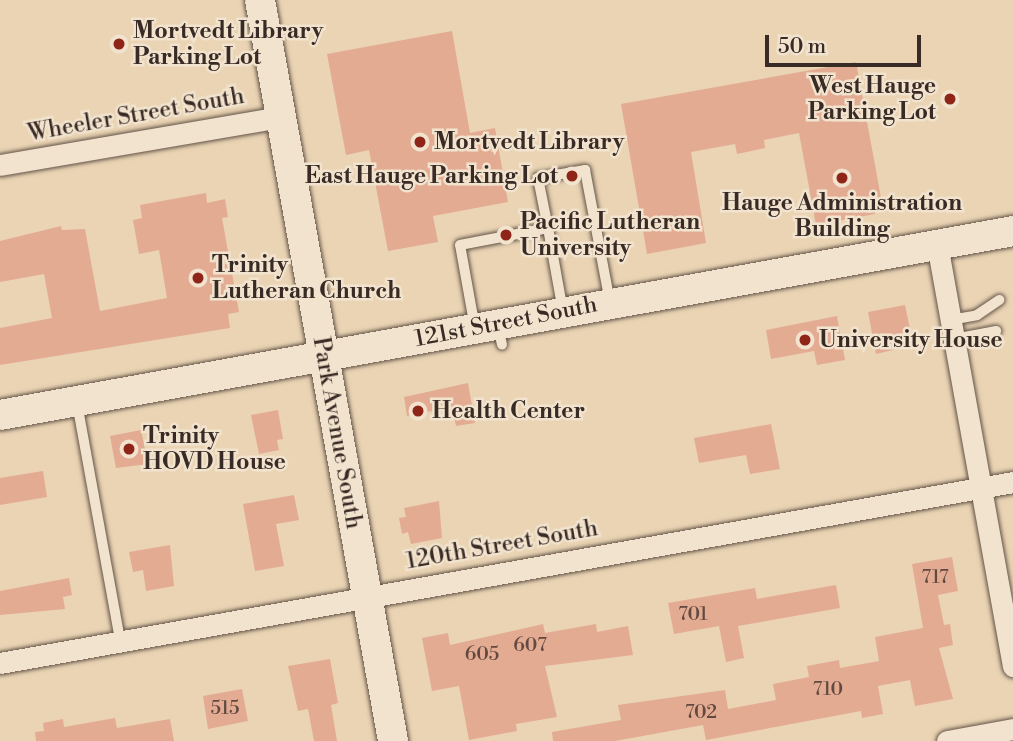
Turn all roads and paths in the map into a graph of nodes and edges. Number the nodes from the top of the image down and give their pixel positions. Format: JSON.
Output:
{"nodes":[{"id":1,"x":260,"y":0,"type":"edge"},
{"id":2,"x":281,"y":117,"type":"junction"},
{"id":3,"x":0,"y":165,"type":"edge"},
{"id":4,"x":1001,"y":228,"type":"edge"},
{"id":5,"x":548,"y":229,"type":"junction"},
{"id":6,"x":942,"y":238,"type":"junction"},
{"id":7,"x":608,"y":292,"type":"junction"},
{"id":8,"x":999,"y":300,"type":"dead end"},
{"id":9,"x":555,"y":310,"type":"junction"},
{"id":10,"x":952,"y":329,"type":"junction"},
{"id":11,"x":996,"y":331,"type":"dead end"},
{"id":12,"x":492,"y":332,"type":"junction"},
{"id":13,"x":324,"y":356,"type":"junction"},
{"id":14,"x":77,"y":400,"type":"junction"},
{"id":15,"x":0,"y":415,"type":"edge"},
{"id":16,"x":1013,"y":482,"type":"edge"},
{"id":17,"x":981,"y":488,"type":"junction"},
{"id":18,"x":366,"y":595,"type":"junction"},
{"id":19,"x":120,"y":640,"type":"junction"},
{"id":20,"x":0,"y":663,"type":"edge"},
{"id":21,"x":1013,"y":666,"type":"edge"},
{"id":22,"x":1013,"y":729,"type":"edge"},
{"id":23,"x":393,"y":741,"type":"edge"},
{"id":24,"x":947,"y":741,"type":"edge"}],
"edges":[{"from":1,"to":2,"type":"street","name":"Park Avenue South"},
{"from":2,"to":3,"type":"street","name":"Wheeler Street South"},
{"from":2,"to":13,"type":"street","name":"Park Avenue South"},
{"from":4,"to":6,"type":"street","name":"121st Street South"},
{"from":5,"to":7,"type":"lane"},
{"from":5,"to":9,"type":"lane"},
{"from":5,"to":12,"type":"lane"},
{"from":6,"to":7,"type":"street","name":"121st Street South"},
{"from":6,"to":10,"type":"street"},
{"from":7,"to":9,"type":"street","name":"121st Street South"},
{"from":8,"to":10,"type":"lane"},
{"from":9,"to":12,"type":"street","name":"121st Street South"},
{"from":10,"to":11,"type":"lane"},
{"from":10,"to":17,"type":"street"},
{"from":12,"to":13,"type":"street","name":"121st Street South"},
{"from":13,"to":14,"type":"street","name":"121st Street South"},
{"from":13,"to":18,"type":"street","name":"Park Avenue South"},
{"from":14,"to":15,"type":"street","name":"121st Street South"},
{"from":14,"to":19,"type":"lane"},
{"from":16,"to":17,"type":"street","name":"120th Street South"},
{"from":17,"to":18,"type":"street","name":"120th Street South"},
{"from":17,"to":21,"type":"street"},
{"from":18,"to":19,"type":"street","name":"120th Street South"},
{"from":18,"to":23,"type":"street","name":"Park Avenue South"},
{"from":19,"to":20,"type":"street","name":"120th Street South"},
{"from":22,"to":24,"type":"street"}]}
